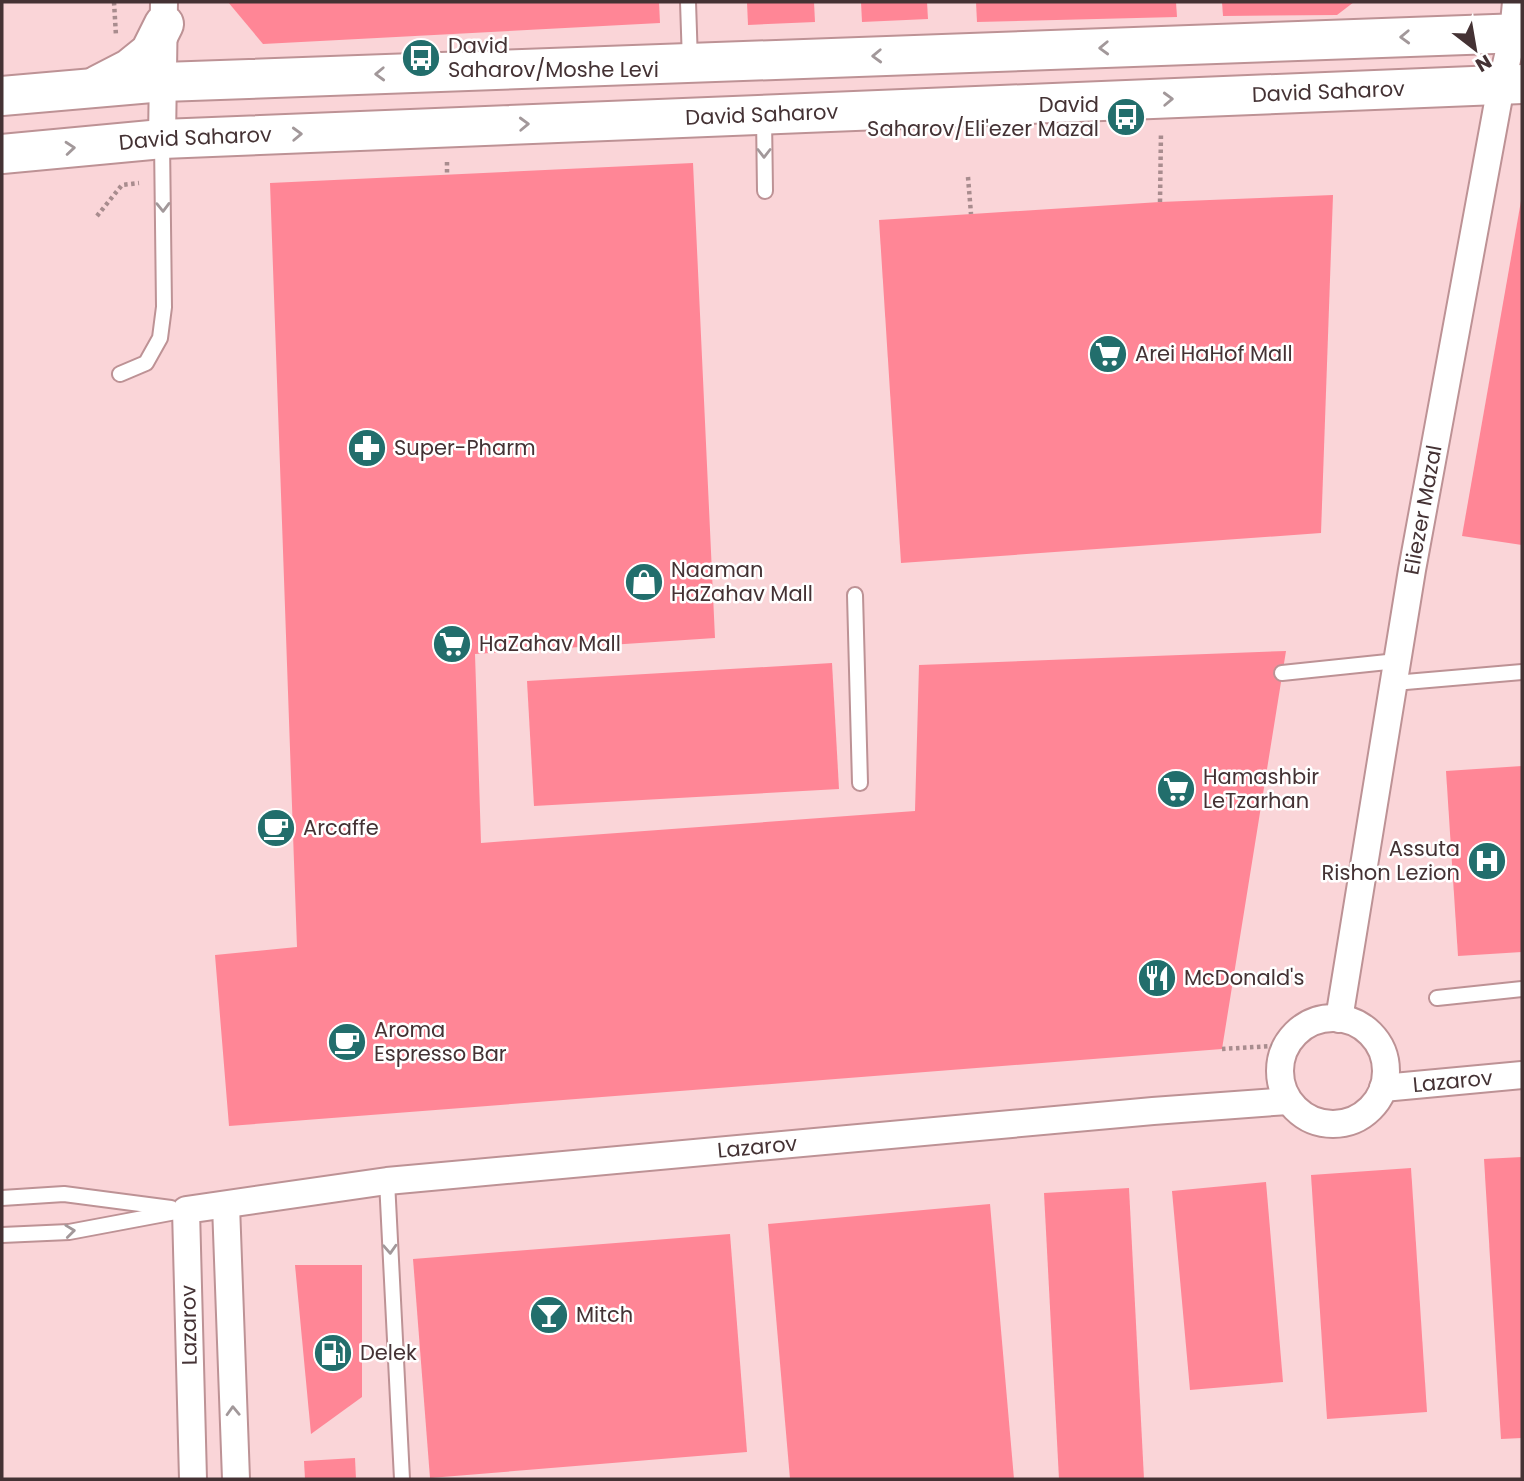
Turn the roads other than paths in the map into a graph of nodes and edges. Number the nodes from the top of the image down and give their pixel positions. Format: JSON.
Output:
{"nodes":[{"id":1,"x":688,"y":2,"type":"edge"},
{"id":2,"x":164,"y":13,"type":"edge"},
{"id":3,"x":1517,"y":23,"type":"edge"},
{"id":4,"x":690,"y":62,"type":"junction"},
{"id":5,"x":163,"y":82,"type":"junction"},
{"id":6,"x":1512,"y":85,"type":"edge"},
{"id":7,"x":93,"y":88,"type":"junction"},
{"id":8,"x":2,"y":96,"type":"edge"},
{"id":9,"x":764,"y":115,"type":"junction"},
{"id":10,"x":162,"y":139,"type":"junction"},
{"id":11,"x":2,"y":154,"type":"edge"},
{"id":12,"x":765,"y":191,"type":"dead end"},
{"id":13,"x":120,"y":374,"type":"dead end"},
{"id":14,"x":855,"y":595,"type":"dead end"},
{"id":15,"x":1395,"y":672,"type":"junction"},
{"id":16,"x":1522,"y":672,"type":"edge"},
{"id":17,"x":1283,"y":673,"type":"dead end"},
{"id":18,"x":860,"y":783,"type":"dead end"},
{"id":19,"x":1522,"y":989,"type":"edge"},
{"id":20,"x":1437,"y":998,"type":"dead end"},
{"id":21,"x":1339,"y":1019,"type":"junction"},
{"id":22,"x":1522,"y":1075,"type":"edge"},
{"id":23,"x":1383,"y":1088,"type":"junction"},
{"id":24,"x":1289,"y":1101,"type":"junction"},
{"id":25,"x":387,"y":1181,"type":"junction"},
{"id":26,"x":2,"y":1198,"type":"edge"},
{"id":27,"x":226,"y":1205,"type":"junction"},
{"id":28,"x":186,"y":1210,"type":"junction"},
{"id":29,"x":2,"y":1234,"type":"edge"},
{"id":30,"x":193,"y":1479,"type":"edge"},
{"id":31,"x":236,"y":1479,"type":"edge"},
{"id":32,"x":402,"y":1479,"type":"edge"}],
"edges":[{"from":1,"to":4,"type":"lane"},
{"from":2,"to":5,"type":"street"},
{"from":2,"to":7,"type":"street"},
{"from":3,"to":4,"type":"street","one_way":true},
{"from":3,"to":6,"type":"street","name":"Eliezer Mazal"},
{"from":4,"to":5,"type":"street","one_way":true},
{"from":5,"to":7,"type":"street"},
{"from":5,"to":10,"type":"street"},
{"from":9,"to":6,"type":"street","name":"David Saharov","one_way":true},
{"from":6,"to":15,"type":"street","name":"Eliezer Mazal"},
{"from":7,"to":8,"type":"street"},
{"from":10,"to":9,"type":"street","name":"David Saharov","one_way":true},
{"from":9,"to":12,"type":"lane","one_way":true},
{"from":11,"to":10,"type":"street","name":"David Saharov","one_way":true},
{"from":10,"to":13,"type":"lane","one_way":true},
{"from":14,"to":18,"type":"lane"},
{"from":15,"to":16,"type":"lane"},
{"from":15,"to":17,"type":"lane"},
{"from":15,"to":21,"type":"street","name":"Eliezer Mazal"},
{"from":19,"to":20,"type":"lane"},
{"from":21,"to":23,"type":"street"},
{"from":21,"to":24,"type":"street"},
{"from":22,"to":23,"type":"street","name":"Lazarov"},
{"from":23,"to":24,"type":"street"},
{"from":24,"to":25,"type":"street","name":"Lazarov"},
{"from":25,"to":27,"type":"street","name":"Lazarov"},
{"from":25,"to":32,"type":"lane","one_way":true},
{"from":26,"to":28,"type":"lane"},
{"from":27,"to":28,"type":"street","name":"Lazarov"},
{"from":31,"to":27,"type":"street","name":"Lazarov","one_way":true},
{"from":29,"to":28,"type":"lane","one_way":true},
{"from":28,"to":30,"type":"street","name":"Lazarov"}]}
